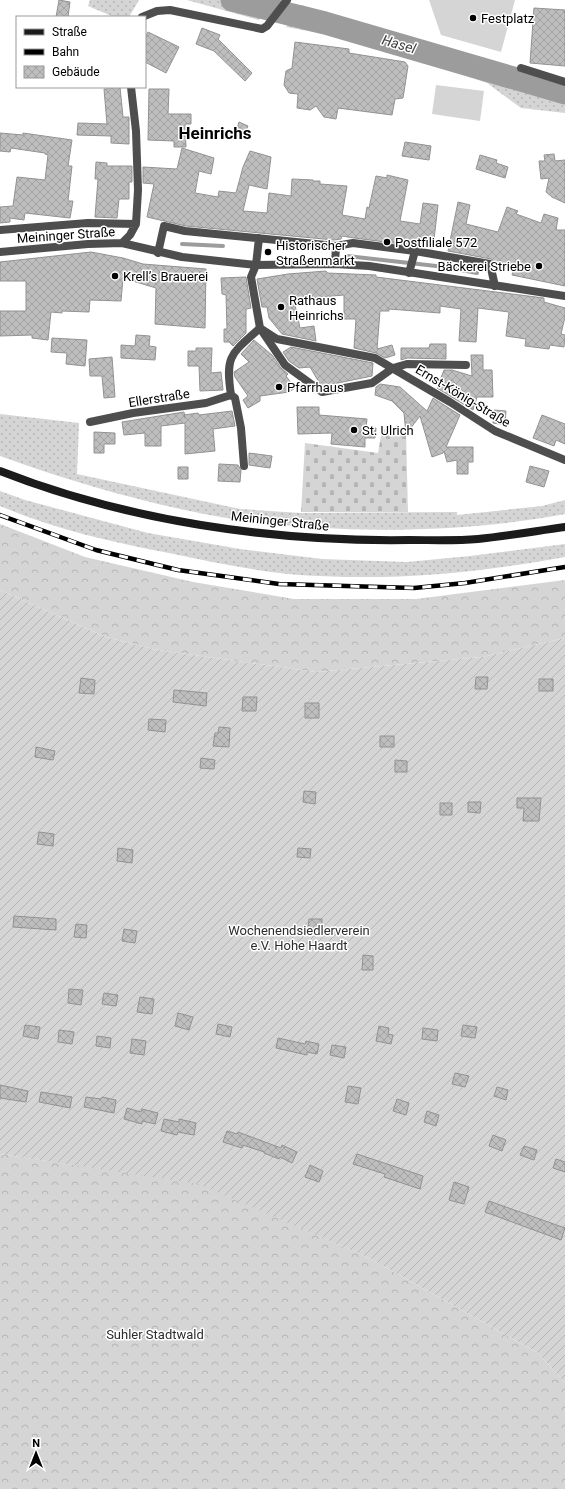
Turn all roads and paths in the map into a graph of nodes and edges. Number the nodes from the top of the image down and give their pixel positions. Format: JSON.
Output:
{"nodes":[{"id":1,"x":287,"y":0,"type":"edge"},
{"id":2,"x":144,"y":16,"type":"edge"},
{"id":3,"x":521,"y":68,"type":"dead end"},
{"id":4,"x":565,"y":82,"type":"edge"},
{"id":5,"x":131,"y":88,"type":"edge"},
{"id":6,"x":136,"y":224,"type":"junction"},
{"id":7,"x":0,"y":230,"type":"edge"},
{"id":8,"x":260,"y":238,"type":"junction"},
{"id":9,"x":122,"y":243,"type":"junction"},
{"id":10,"x":336,"y":246,"type":"junction"},
{"id":11,"x":0,"y":252,"type":"edge"},
{"id":12,"x":158,"y":252,"type":"junction"},
{"id":13,"x":414,"y":254,"type":"junction"},
{"id":14,"x":335,"y":264,"type":"junction"},
{"id":15,"x":256,"y":265,"type":"junction"},
{"id":16,"x":410,"y":271,"type":"junction"},
{"id":17,"x":496,"y":286,"type":"junction"},
{"id":18,"x":565,"y":296,"type":"edge"},
{"id":19,"x":260,"y":328,"type":"junction"},
{"id":20,"x":466,"y":365,"type":"dead end"},
{"id":21,"x":393,"y":368,"type":"junction"},
{"id":22,"x":231,"y":395,"type":"junction"},
{"id":23,"x":90,"y":422,"type":"dead end"},
{"id":24,"x":565,"y":460,"type":"edge"},
{"id":25,"x":244,"y":466,"type":"dead end"},
{"id":26,"x":0,"y":471,"type":"edge"},
{"id":27,"x":565,"y":527,"type":"edge"}],
"edges":[{"from":1,"to":2,"type":"street"},
{"from":3,"to":4,"type":"street"},
{"from":5,"to":6,"type":"street"},
{"from":6,"to":7,"type":"street","name":"Meininger Straße"},
{"from":6,"to":9,"type":"street"},
{"from":8,"to":10,"type":"street"},
{"from":8,"to":12,"type":"street"},
{"from":8,"to":15,"type":"street"},
{"from":9,"to":11,"type":"street","name":"Meininger Straße"},
{"from":9,"to":12,"type":"street","name":"Meininger Straße"},
{"from":10,"to":13,"type":"street"},
{"from":10,"to":14,"type":"street"},
{"from":12,"to":15,"type":"street","name":"Meininger Straße"},
{"from":13,"to":16,"type":"street"},
{"from":13,"to":17,"type":"street"},
{"from":14,"to":15,"type":"street","name":"Meininger Straße"},
{"from":14,"to":16,"type":"street","name":"Meininger Straße"},
{"from":15,"to":19,"type":"street"},
{"from":16,"to":17,"type":"street","name":"Meininger Straße"},
{"from":17,"to":18,"type":"street","name":"Meininger Straße"},
{"from":19,"to":21,"type":"street","name":"Ernst-König-Straße"},
{"from":19,"to":21,"type":"street"},
{"from":19,"to":22,"type":"street"},
{"from":20,"to":21,"type":"street","name":"Ernst-König-Straße"},
{"from":21,"to":24,"type":"street","name":"Ernst-König-Straße"},
{"from":22,"to":23,"type":"street","name":"Ellerstraße"},
{"from":22,"to":25,"type":"street"},
{"from":26,"to":27,"type":"main road","name":"Meininger Straße"}]}
